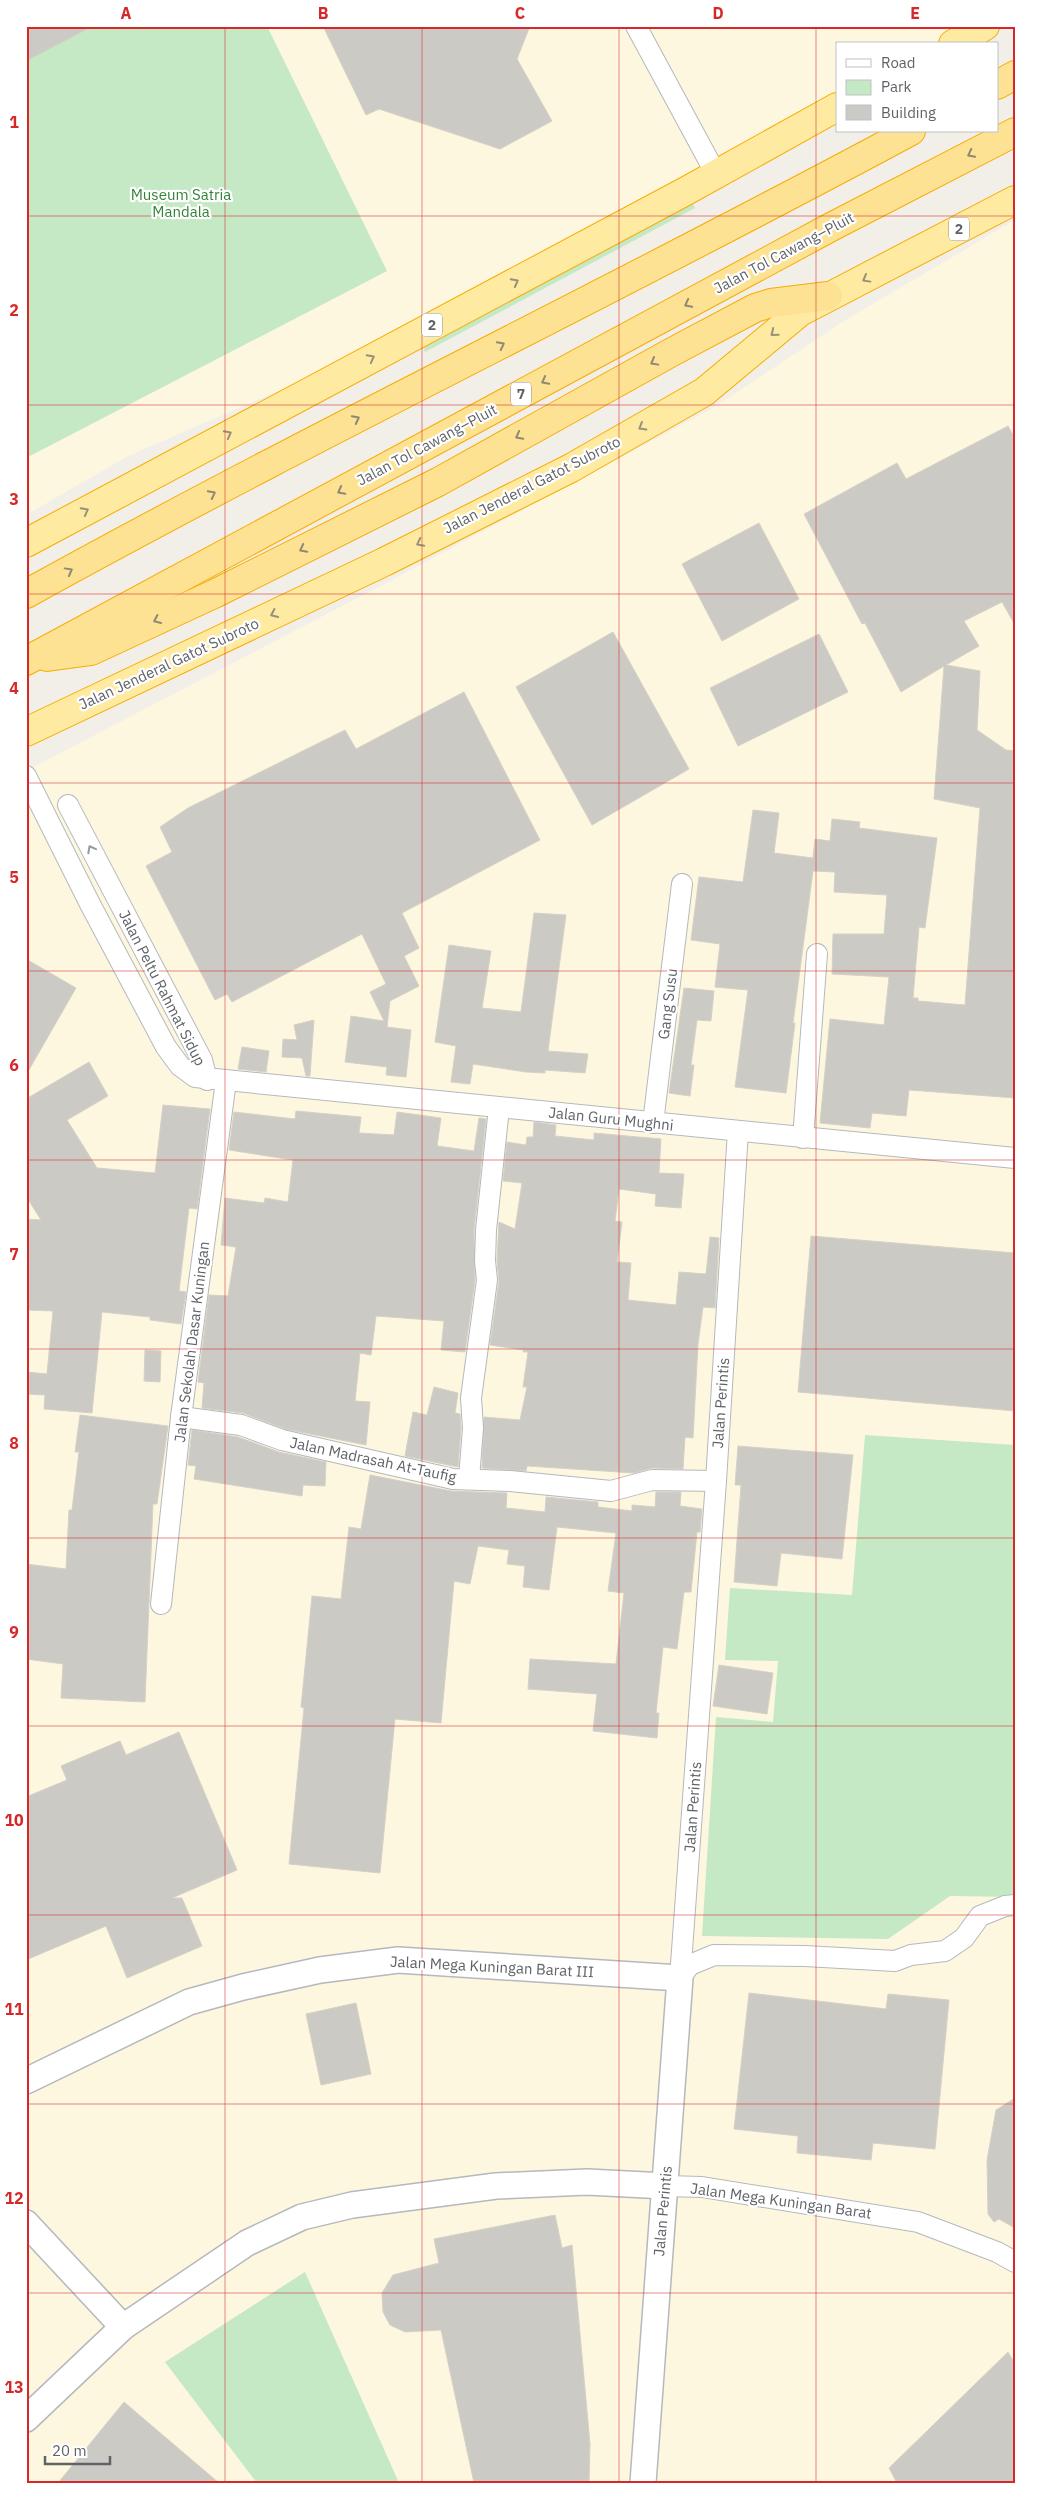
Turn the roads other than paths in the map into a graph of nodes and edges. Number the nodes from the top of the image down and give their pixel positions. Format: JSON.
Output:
{"nodes":[{"id":1,"x":636,"y":26,"type":"edge"},
{"id":2,"x":985,"y":26,"type":"edge"},
{"id":3,"x":957,"y":42,"type":"edge"},
{"id":4,"x":1015,"y":75,"type":"edge"},
{"id":5,"x":998,"y":84,"type":"edge"},
{"id":6,"x":836,"y":108,"type":"edge"},
{"id":7,"x":909,"y":132,"type":"edge"},
{"id":8,"x":1015,"y":132,"type":"edge"},
{"id":9,"x":716,"y":174,"type":"junction"},
{"id":10,"x":1015,"y":200,"type":"edge"},
{"id":11,"x":828,"y":296,"type":"junction"},
{"id":12,"x":26,"y":543,"type":"edge"},
{"id":13,"x":26,"y":594,"type":"edge"},
{"id":14,"x":28,"y":660,"type":"edge"},
{"id":15,"x":26,"y":732,"type":"edge"},
{"id":16,"x":26,"y":776,"type":"edge"},
{"id":17,"x":68,"y":805,"type":"dead end"},
{"id":18,"x":682,"y":884,"type":"dead end"},
{"id":19,"x":113,"y":892,"type":"junction"},
{"id":20,"x":90,"y":904,"type":"junction"},
{"id":21,"x":817,"y":954,"type":"dead end"},
{"id":22,"x":216,"y":1080,"type":"junction"},
{"id":23,"x":502,"y":1108,"type":"junction"},
{"id":24,"x":653,"y":1123,"type":"junction"},
{"id":25,"x":738,"y":1131,"type":"junction"},
{"id":26,"x":803,"y":1138,"type":"junction"},
{"id":27,"x":1015,"y":1158,"type":"edge"},
{"id":28,"x":181,"y":1417,"type":"junction"},
{"id":29,"x":469,"y":1479,"type":"junction"},
{"id":30,"x":716,"y":1481,"type":"junction"},
{"id":31,"x":161,"y":1604,"type":"dead end"},
{"id":32,"x":1015,"y":1905,"type":"edge"},
{"id":33,"x":680,"y":1978,"type":"junction"},
{"id":34,"x":26,"y":2081,"type":"edge"},
{"id":35,"x":666,"y":2186,"type":"junction"},
{"id":36,"x":26,"y":2223,"type":"edge"},
{"id":37,"x":1015,"y":2262,"type":"edge"},
{"id":38,"x":123,"y":2327,"type":"junction"},
{"id":39,"x":26,"y":2419,"type":"edge"},
{"id":40,"x":643,"y":2483,"type":"edge"}],
"edges":[{"from":1,"to":9,"type":"street"},
{"from":2,"to":3,"type":"highway"},
{"from":4,"to":5,"type":"highway"},
{"from":6,"to":9,"type":"highway","number":"2"},
{"from":13,"to":7,"type":"highway","one_way":true},
{"from":8,"to":14,"type":"highway","name":"Jalan Tol Cawang–Pluit","number":"7","one_way":true},
{"from":12,"to":9,"type":"highway","number":"2","one_way":true},
{"from":10,"to":11,"type":"highway","name":"Jalan Jenderal Gatot Subroto","number":"2","one_way":true},
{"from":11,"to":14,"type":"highway","one_way":true},
{"from":11,"to":15,"type":"highway","name":"Jalan Jenderal Gatot Subroto","number":"2","one_way":true},
{"from":16,"to":20,"type":"street","name":"Jalan Peltu Rahmat Sidup"},
{"from":19,"to":17,"type":"street","name":"Jalan Peltu Rahmat Sidup","one_way":true},
{"from":18,"to":24,"type":"street","name":"Gang Susu"},
{"from":19,"to":20,"type":"street","name":"Jalan Peltu Rahmat Sidup"},
{"from":19,"to":22,"type":"street","name":"Jalan Peltu Rahmat Sidup"},
{"from":20,"to":22,"type":"street","name":"Jalan Peltu Rahmat Sidup"},
{"from":21,"to":26,"type":"street"},
{"from":22,"to":23,"type":"street","name":"Jalan Guru Mughni"},
{"from":22,"to":28,"type":"street","name":"Jalan Sekolah Dasar Kuningan"},
{"from":23,"to":24,"type":"street","name":"Jalan Guru Mughni"},
{"from":23,"to":29,"type":"street"},
{"from":24,"to":25,"type":"street","name":"Jalan Guru Mughni"},
{"from":25,"to":26,"type":"street","name":"Jalan Guru Mughni"},
{"from":25,"to":30,"type":"street","name":"Jalan Perintis"},
{"from":26,"to":27,"type":"street","name":"Jalan Guru Mughni"},
{"from":28,"to":29,"type":"street","name":"Jalan Madrasah At-Taufig"},
{"from":28,"to":31,"type":"street","name":"Jalan Sekolah Dasar Kuningan"},
{"from":29,"to":30,"type":"street","name":"Jalan Madrasah At-Taufig"},
{"from":30,"to":33,"type":"street","name":"Jalan Perintis"},
{"from":32,"to":33,"type":"street"},
{"from":33,"to":34,"type":"street","name":"Jalan Mega Kuningan Barat III"},
{"from":33,"to":35,"type":"street","name":"Jalan Perintis"},
{"from":35,"to":37,"type":"street","name":"Jalan Mega Kuningan Barat"},
{"from":35,"to":38,"type":"street","name":"Jalan Mega Kuningan Barat"},
{"from":35,"to":40,"type":"street","name":"Jalan Perintis"},
{"from":36,"to":38,"type":"street"},
{"from":38,"to":39,"type":"street","name":"Jalan Mega Kuningan Barat"}]}
